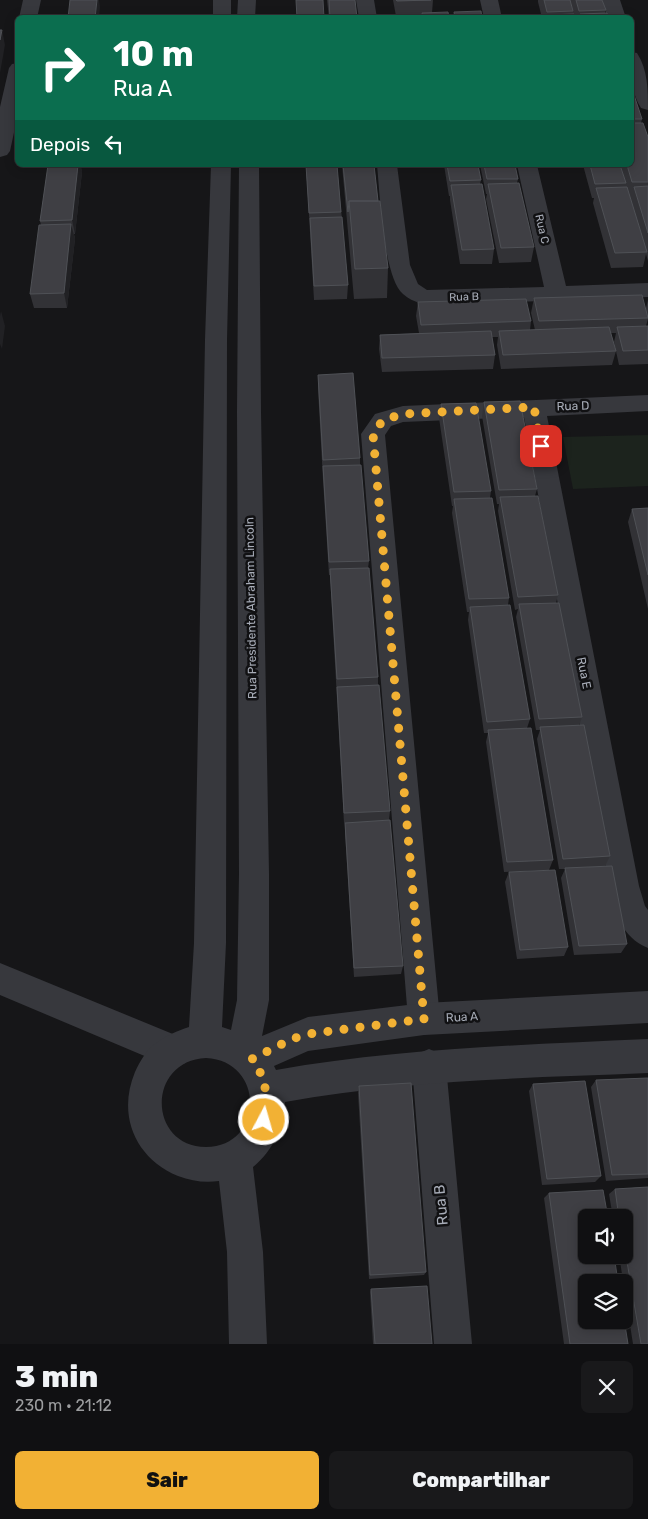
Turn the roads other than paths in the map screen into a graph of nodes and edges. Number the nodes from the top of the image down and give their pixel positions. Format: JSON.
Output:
{"nodes":[{"id":1,"x":32,"y":0,"type":"edge"},
{"id":2,"x":222,"y":0,"type":"edge"},
{"id":3,"x":247,"y":0,"type":"edge"},
{"id":4,"x":365,"y":0,"type":"edge"},
{"id":5,"x":489,"y":0,"type":"edge"},
{"id":6,"x":611,"y":0,"type":"edge"},
{"id":7,"x":29,"y":15,"type":"edge"},
{"id":8,"x":222,"y":15,"type":"edge"},
{"id":9,"x":246,"y":15,"type":"edge"},
{"id":10,"x":368,"y":15,"type":"edge"},
{"id":11,"x":492,"y":15,"type":"edge"},
{"id":12,"x":616,"y":15,"type":"edge"},
{"id":13,"x":634,"y":65,"type":"edge"},
{"id":14,"x":15,"y":82,"type":"edge"},
{"id":15,"x":648,"y":104,"type":"edge"},
{"id":16,"x":0,"y":151,"type":"edge"},
{"id":17,"x":221,"y":167,"type":"edge"},
{"id":18,"x":248,"y":167,"type":"edge"},
{"id":19,"x":387,"y":167,"type":"edge"},
{"id":20,"x":527,"y":167,"type":"edge"},
{"id":21,"x":648,"y":290,"type":"edge"},
{"id":22,"x":557,"y":294,"type":"junction"},
{"id":23,"x":648,"y":403,"type":"edge"},
{"id":24,"x":534,"y":407,"type":"junction"},
{"id":25,"x":648,"y":933,"type":"edge"},
{"id":26,"x":0,"y":979,"type":"edge"},
{"id":27,"x":648,"y":1007,"type":"edge"},
{"id":28,"x":424,"y":1019,"type":"junction"},
{"id":29,"x":205,"y":1040,"type":"junction"},
{"id":30,"x":173,"y":1051,"type":"junction"},
{"id":31,"x":648,"y":1056,"type":"edge"},
{"id":32,"x":254,"y":1066,"type":"junction"},
{"id":33,"x":429,"y":1066,"type":"junction"},
{"id":34,"x":234,"y":1157,"type":"junction"},
{"id":35,"x":248,"y":1344,"type":"edge"},
{"id":36,"x":453,"y":1344,"type":"edge"}],
"edges":[{"from":1,"to":7,"type":"street"},
{"from":2,"to":8,"type":"street"},
{"from":3,"to":9,"type":"street"},
{"from":4,"to":10,"type":"street"},
{"from":5,"to":11,"type":"street"},
{"from":6,"to":12,"type":"street"},
{"from":13,"to":15,"type":"street"},
{"from":14,"to":16,"type":"street"},
{"from":17,"to":29,"type":"street"},
{"from":18,"to":32,"type":"street","name":"Rua Presidente Abraham Lincoln"},
{"from":19,"to":22,"type":"street","name":"Rua B"},
{"from":20,"to":22,"type":"street","name":"Rua C"},
{"from":21,"to":22,"type":"street","name":"Rua B"},
{"from":23,"to":24,"type":"street","name":"Rua D"},
{"from":24,"to":25,"type":"street","name":"Rua E"},
{"from":24,"to":28,"type":"street","name":"Rua D"},
{"from":26,"to":30,"type":"street"},
{"from":27,"to":28,"type":"street","name":"Rua A"},
{"from":28,"to":32,"type":"street","name":"Rua A"},
{"from":29,"to":30,"type":"street"},
{"from":29,"to":32,"type":"street"},
{"from":30,"to":34,"type":"street"},
{"from":31,"to":33,"type":"street"},
{"from":32,"to":33,"type":"street"},
{"from":32,"to":34,"type":"street"},
{"from":33,"to":36,"type":"street","name":"Rua B"},
{"from":34,"to":35,"type":"street"}]}
